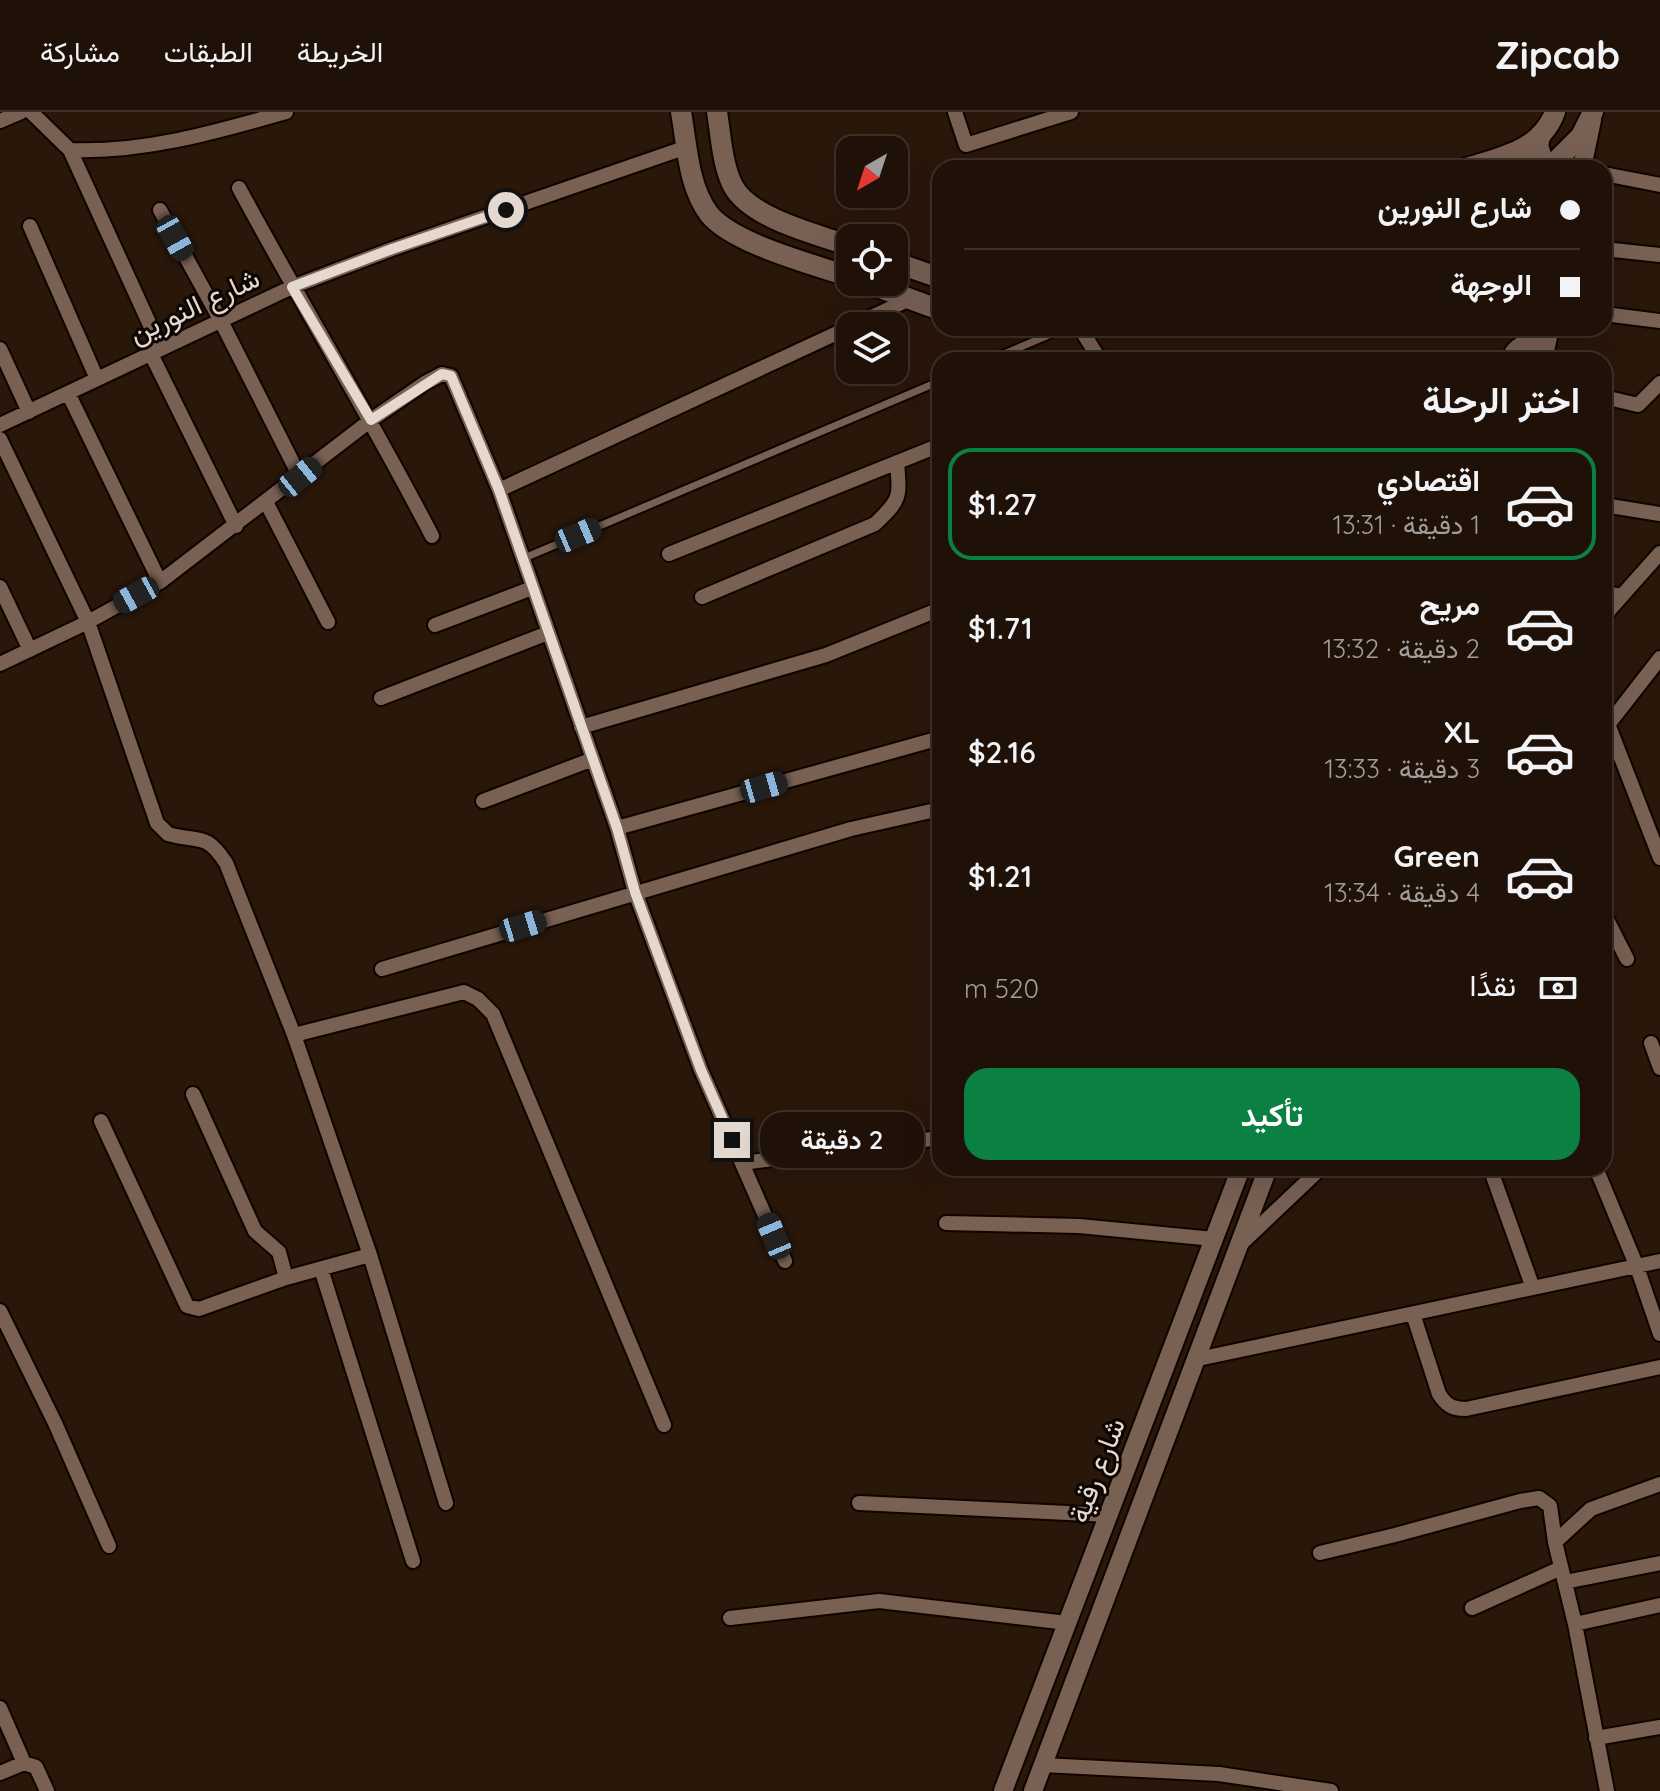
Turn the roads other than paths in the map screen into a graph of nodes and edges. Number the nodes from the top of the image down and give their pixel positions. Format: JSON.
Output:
{"nodes":[{"id":1,"x":21,"y":112,"type":"edge"},
{"id":2,"x":31,"y":112,"type":"edge"},
{"id":3,"x":286,"y":112,"type":"edge"},
{"id":4,"x":681,"y":112,"type":"edge"},
{"id":5,"x":717,"y":112,"type":"edge"},
{"id":6,"x":955,"y":112,"type":"edge"},
{"id":7,"x":1071,"y":112,"type":"edge"},
{"id":8,"x":1590,"y":120,"type":"edge"},
{"id":9,"x":0,"y":121,"type":"edge"},
{"id":10,"x":1550,"y":121,"type":"edge"},
{"id":11,"x":687,"y":147,"type":"junction"},
{"id":12,"x":70,"y":150,"type":"junction"},
{"id":13,"x":1516,"y":152,"type":"junction"},
{"id":14,"x":1492,"y":160,"type":"edge"},
{"id":15,"x":1528,"y":160,"type":"edge"},
{"id":16,"x":1545,"y":160,"type":"edge"},
{"id":17,"x":1557,"y":160,"type":"edge"},
{"id":18,"x":1583,"y":160,"type":"edge"},
{"id":19,"x":1612,"y":176,"type":"edge"},
{"id":20,"x":1660,"y":185,"type":"edge"},
{"id":21,"x":239,"y":188,"type":"dead end"},
{"id":22,"x":160,"y":210,"type":"dead end"},
{"id":23,"x":30,"y":226,"type":"dead end"},
{"id":24,"x":836,"y":241,"type":"edge"},
{"id":25,"x":1612,"y":250,"type":"edge"},
{"id":26,"x":1660,"y":255,"type":"edge"},
{"id":27,"x":908,"y":267,"type":"edge"},
{"id":28,"x":836,"y":272,"type":"edge"},
{"id":29,"x":932,"y":275,"type":"edge"},
{"id":30,"x":292,"y":287,"type":"junction"},
{"id":31,"x":902,"y":296,"type":"edge"},
{"id":32,"x":910,"y":299,"type":"junction"},
{"id":33,"x":932,"y":307,"type":"edge"},
{"id":34,"x":882,"y":312,"type":"edge"},
{"id":35,"x":1612,"y":315,"type":"edge"},
{"id":36,"x":221,"y":321,"type":"junction"},
{"id":37,"x":1660,"y":321,"type":"edge"},
{"id":38,"x":836,"y":333,"type":"edge"},
{"id":39,"x":1046,"y":336,"type":"edge"},
{"id":40,"x":0,"y":349,"type":"edge"},
{"id":41,"x":156,"y":352,"type":"junction"},
{"id":42,"x":1009,"y":352,"type":"edge"},
{"id":43,"x":1516,"y":352,"type":"edge"},
{"id":44,"x":1541,"y":352,"type":"edge"},
{"id":45,"x":97,"y":379,"type":"junction"},
{"id":46,"x":1660,"y":383,"type":"edge"},
{"id":47,"x":932,"y":384,"type":"edge"},
{"id":48,"x":68,"y":393,"type":"junction"},
{"id":49,"x":1612,"y":399,"type":"edge"},
{"id":50,"x":29,"y":412,"type":"junction"},
{"id":51,"x":371,"y":420,"type":"junction"},
{"id":52,"x":0,"y":425,"type":"edge"},
{"id":53,"x":0,"y":439,"type":"edge"},
{"id":54,"x":932,"y":448,"type":"edge"},
{"id":55,"x":897,"y":462,"type":"junction"},
{"id":56,"x":300,"y":477,"type":"junction"},
{"id":57,"x":499,"y":490,"type":"junction"},
{"id":58,"x":266,"y":502,"type":"junction"},
{"id":59,"x":1612,"y":506,"type":"edge"},
{"id":60,"x":1660,"y":514,"type":"edge"},
{"id":61,"x":236,"y":526,"type":"junction"},
{"id":62,"x":432,"y":536,"type":"dead end"},
{"id":63,"x":1660,"y":553,"type":"edge"},
{"id":64,"x":669,"y":554,"type":"dead end"},
{"id":65,"x":522,"y":559,"type":"junction"},
{"id":66,"x":160,"y":582,"type":"junction"},
{"id":67,"x":0,"y":587,"type":"edge"},
{"id":68,"x":532,"y":588,"type":"junction"},
{"id":69,"x":1612,"y":594,"type":"edge"},
{"id":70,"x":1622,"y":596,"type":"junction"},
{"id":71,"x":702,"y":597,"type":"dead end"},
{"id":72,"x":1612,"y":607,"type":"edge"},
{"id":73,"x":932,"y":612,"type":"edge"},
{"id":74,"x":88,"y":622,"type":"junction"},
{"id":75,"x":328,"y":622,"type":"dead end"},
{"id":76,"x":435,"y":625,"type":"dead end"},
{"id":77,"x":548,"y":633,"type":"junction"},
{"id":78,"x":30,"y":650,"type":"junction"},
{"id":79,"x":1660,"y":658,"type":"edge"},
{"id":80,"x":0,"y":664,"type":"edge"},
{"id":81,"x":381,"y":698,"type":"dead end"},
{"id":82,"x":1612,"y":719,"type":"edge"},
{"id":83,"x":581,"y":727,"type":"junction"},
{"id":84,"x":932,"y":740,"type":"edge"},
{"id":85,"x":1612,"y":742,"type":"edge"},
{"id":86,"x":593,"y":759,"type":"junction"},
{"id":87,"x":483,"y":801,"type":"dead end"},
{"id":88,"x":932,"y":811,"type":"edge"},
{"id":89,"x":617,"y":828,"type":"junction"},
{"id":90,"x":1660,"y":858,"type":"edge"},
{"id":91,"x":635,"y":892,"type":"junction"},
{"id":92,"x":1612,"y":930,"type":"edge"},
{"id":93,"x":1627,"y":959,"type":"dead end"},
{"id":94,"x":382,"y":969,"type":"dead end"},
{"id":95,"x":294,"y":1035,"type":"junction"},
{"id":96,"x":1651,"y":1043,"type":"dead end"},
{"id":97,"x":1660,"y":1068,"type":"edge"},
{"id":98,"x":193,"y":1094,"type":"dead end"},
{"id":99,"x":101,"y":1121,"type":"dead end"},
{"id":100,"x":932,"y":1139,"type":"edge"},
{"id":101,"x":742,"y":1163,"type":"junction"},
{"id":102,"x":1238,"y":1176,"type":"edge"},
{"id":103,"x":1265,"y":1176,"type":"edge"},
{"id":104,"x":1313,"y":1176,"type":"edge"},
{"id":105,"x":1493,"y":1176,"type":"edge"},
{"id":106,"x":1599,"y":1176,"type":"edge"},
{"id":107,"x":946,"y":1223,"type":"dead end"},
{"id":108,"x":1214,"y":1239,"type":"junction"},
{"id":109,"x":1239,"y":1246,"type":"junction"},
{"id":110,"x":370,"y":1255,"type":"junction"},
{"id":111,"x":785,"y":1261,"type":"dead end"},
{"id":112,"x":1660,"y":1261,"type":"edge"},
{"id":113,"x":1637,"y":1267,"type":"junction"},
{"id":114,"x":321,"y":1269,"type":"junction"},
{"id":115,"x":286,"y":1278,"type":"junction"},
{"id":116,"x":1533,"y":1288,"type":"junction"},
{"id":117,"x":0,"y":1311,"type":"edge"},
{"id":118,"x":1413,"y":1314,"type":"junction"},
{"id":119,"x":1660,"y":1334,"type":"edge"},
{"id":120,"x":1198,"y":1359,"type":"junction"},
{"id":121,"x":1660,"y":1367,"type":"edge"},
{"id":122,"x":664,"y":1425,"type":"dead end"},
{"id":123,"x":1660,"y":1484,"type":"edge"},
{"id":124,"x":446,"y":1503,"type":"dead end"},
{"id":125,"x":859,"y":1503,"type":"dead end"},
{"id":126,"x":1109,"y":1515,"type":"junction"},
{"id":127,"x":1555,"y":1542,"type":"junction"},
{"id":128,"x":109,"y":1546,"type":"dead end"},
{"id":129,"x":1320,"y":1553,"type":"dead end"},
{"id":130,"x":413,"y":1561,"type":"dead end"},
{"id":131,"x":1660,"y":1563,"type":"edge"},
{"id":132,"x":1563,"y":1575,"type":"junction"},
{"id":133,"x":1660,"y":1605,"type":"edge"},
{"id":134,"x":1472,"y":1608,"type":"dead end"},
{"id":135,"x":730,"y":1618,"type":"dead end"},
{"id":136,"x":1067,"y":1623,"type":"junction"},
{"id":137,"x":1575,"y":1624,"type":"junction"},
{"id":138,"x":0,"y":1708,"type":"edge"},
{"id":139,"x":1660,"y":1727,"type":"edge"},
{"id":140,"x":1596,"y":1738,"type":"junction"},
{"id":141,"x":24,"y":1763,"type":"junction"},
{"id":142,"x":1043,"y":1765,"type":"junction"},
{"id":143,"x":0,"y":1773,"type":"edge"},
{"id":144,"x":47,"y":1791,"type":"edge"},
{"id":145,"x":1003,"y":1791,"type":"edge"},
{"id":146,"x":1033,"y":1791,"type":"edge"},
{"id":147,"x":1331,"y":1791,"type":"edge"},
{"id":148,"x":1607,"y":1791,"type":"edge"}],
"edges":[{"from":1,"to":9,"type":"street"},
{"from":2,"to":12,"type":"street"},
{"from":3,"to":12,"type":"street"},
{"from":4,"to":11,"type":"main road"},
{"from":5,"to":24,"type":"main road"},
{"from":6,"to":7,"type":"street"},
{"from":8,"to":10,"type":"main road"},
{"from":8,"to":17,"type":"main road"},
{"from":8,"to":18,"type":"street"},
{"from":10,"to":13,"type":"main road"},
{"from":10,"to":16,"type":"street"},
{"from":11,"to":28,"type":"main road"},
{"from":11,"to":30,"type":"street","name":"شارع النورين"},
{"from":12,"to":41,"type":"street"},
{"from":13,"to":14,"type":"main road"},
{"from":13,"to":15,"type":"main road"},
{"from":19,"to":20,"type":"street"},
{"from":21,"to":30,"type":"street"},
{"from":22,"to":36,"type":"street"},
{"from":23,"to":45,"type":"street"},
{"from":25,"to":26,"type":"street"},
{"from":27,"to":29,"type":"main road"},
{"from":30,"to":36,"type":"street","name":"شارع النورين"},
{"from":30,"to":51,"type":"street"},
{"from":31,"to":32,"type":"main road"},
{"from":32,"to":33,"type":"main road"},
{"from":32,"to":34,"type":"street"},
{"from":35,"to":37,"type":"street"},
{"from":36,"to":41,"type":"street","name":"شارع النورين"},
{"from":36,"to":56,"type":"street"},
{"from":38,"to":57,"type":"street"},
{"from":39,"to":42,"type":"lane"},
{"from":40,"to":50,"type":"street"},
{"from":41,"to":45,"type":"street","name":"شارع النورين"},
{"from":41,"to":61,"type":"street"},
{"from":43,"to":44,"type":"street"},
{"from":45,"to":48,"type":"street","name":"شارع النورين"},
{"from":46,"to":49,"type":"street"},
{"from":47,"to":65,"type":"lane"},
{"from":48,"to":50,"type":"street","name":"شارع النورين"},
{"from":48,"to":66,"type":"street"},
{"from":50,"to":52,"type":"street","name":"شارع النورين"},
{"from":51,"to":56,"type":"street"},
{"from":51,"to":57,"type":"street"},
{"from":51,"to":62,"type":"street"},
{"from":53,"to":74,"type":"street"},
{"from":54,"to":55,"type":"street"},
{"from":55,"to":64,"type":"street"},
{"from":55,"to":71,"type":"street"},
{"from":56,"to":58,"type":"street"},
{"from":57,"to":65,"type":"street"},
{"from":58,"to":61,"type":"street"},
{"from":58,"to":75,"type":"street"},
{"from":59,"to":60,"type":"street"},
{"from":61,"to":66,"type":"street"},
{"from":63,"to":70,"type":"street"},
{"from":65,"to":68,"type":"street"},
{"from":66,"to":74,"type":"street"},
{"from":67,"to":78,"type":"street"},
{"from":68,"to":76,"type":"street"},
{"from":68,"to":77,"type":"street"},
{"from":69,"to":70,"type":"street"},
{"from":70,"to":72,"type":"street"},
{"from":73,"to":83,"type":"street"},
{"from":74,"to":78,"type":"street"},
{"from":74,"to":95,"type":"street"},
{"from":77,"to":81,"type":"street"},
{"from":77,"to":83,"type":"street"},
{"from":78,"to":80,"type":"street"},
{"from":79,"to":82,"type":"street"},
{"from":83,"to":86,"type":"street"},
{"from":84,"to":89,"type":"street"},
{"from":85,"to":90,"type":"street"},
{"from":86,"to":87,"type":"street"},
{"from":86,"to":89,"type":"street"},
{"from":88,"to":91,"type":"street"},
{"from":89,"to":91,"type":"street"},
{"from":91,"to":94,"type":"street"},
{"from":91,"to":101,"type":"street"},
{"from":92,"to":93,"type":"street"},
{"from":95,"to":110,"type":"street"},
{"from":95,"to":122,"type":"street"},
{"from":96,"to":97,"type":"street"},
{"from":98,"to":115,"type":"street"},
{"from":99,"to":115,"type":"street"},
{"from":100,"to":101,"type":"street"},
{"from":101,"to":111,"type":"street"},
{"from":102,"to":108,"type":"street","name":"شارع رقية"},
{"from":103,"to":109,"type":"street","name":"شارع رقية"},
{"from":104,"to":109,"type":"street"},
{"from":105,"to":116,"type":"street"},
{"from":106,"to":113,"type":"street"},
{"from":107,"to":108,"type":"street"},
{"from":108,"to":126,"type":"street","name":"شارع رقية"},
{"from":109,"to":120,"type":"street","name":"شارع رقية"},
{"from":110,"to":114,"type":"street"},
{"from":110,"to":124,"type":"street"},
{"from":112,"to":113,"type":"street"},
{"from":113,"to":116,"type":"street"},
{"from":113,"to":119,"type":"street"},
{"from":114,"to":115,"type":"street"},
{"from":114,"to":130,"type":"street"},
{"from":116,"to":118,"type":"street"},
{"from":117,"to":128,"type":"street"},
{"from":118,"to":120,"type":"street"},
{"from":118,"to":121,"type":"street"},
{"from":120,"to":142,"type":"street","name":"شارع رقية"},
{"from":123,"to":127,"type":"street"},
{"from":125,"to":126,"type":"street"},
{"from":126,"to":136,"type":"street","name":"شارع رقية"},
{"from":127,"to":129,"type":"street"},
{"from":127,"to":132,"type":"street"},
{"from":131,"to":132,"type":"street"},
{"from":132,"to":134,"type":"street"},
{"from":132,"to":137,"type":"street"},
{"from":133,"to":137,"type":"street"},
{"from":135,"to":136,"type":"street"},
{"from":136,"to":145,"type":"street","name":"شارع رقية"},
{"from":137,"to":140,"type":"street"},
{"from":138,"to":141,"type":"street"},
{"from":139,"to":140,"type":"street"},
{"from":140,"to":148,"type":"street"},
{"from":141,"to":143,"type":"street"},
{"from":141,"to":144,"type":"street"},
{"from":142,"to":146,"type":"street","name":"شارع رقية"},
{"from":142,"to":147,"type":"street"}]}
